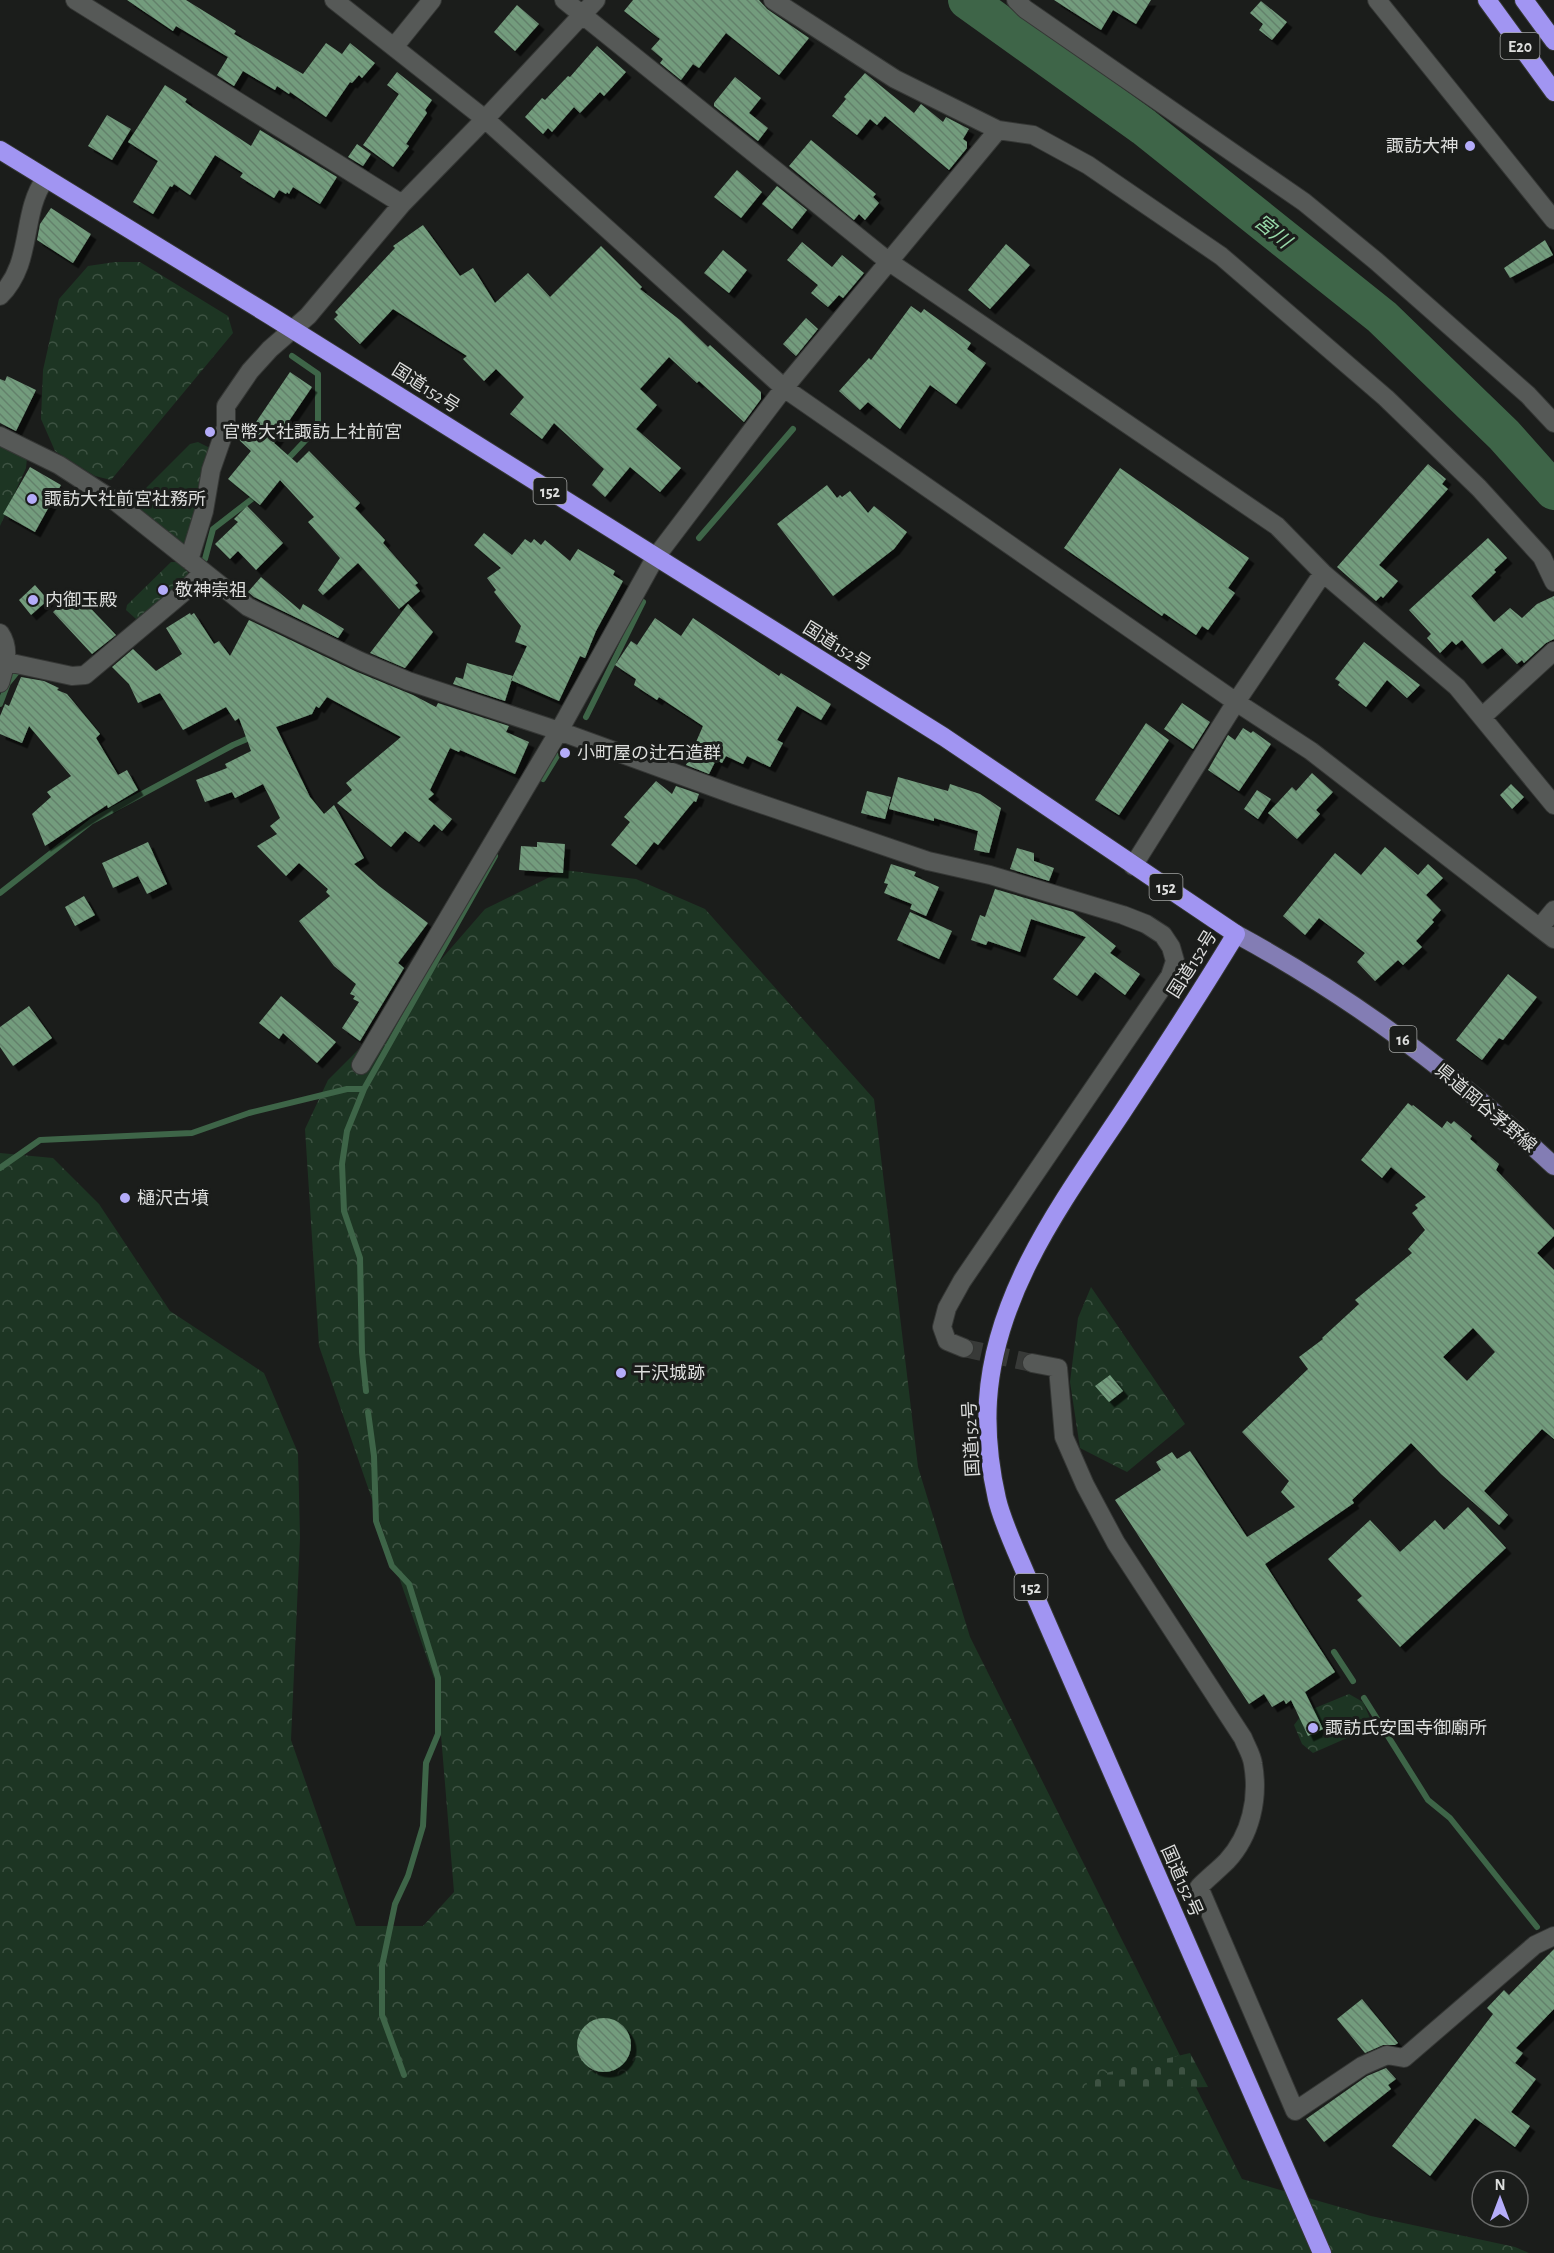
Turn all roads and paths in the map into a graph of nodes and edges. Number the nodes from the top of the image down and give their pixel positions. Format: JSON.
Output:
{"nodes":[{"id":1,"x":75,"y":0,"type":"edge"},
{"id":2,"x":334,"y":0,"type":"edge"},
{"id":3,"x":432,"y":0,"type":"edge"},
{"id":4,"x":564,"y":0,"type":"edge"},
{"id":5,"x":596,"y":0,"type":"edge"},
{"id":6,"x":773,"y":0,"type":"edge"},
{"id":7,"x":1016,"y":0,"type":"edge"},
{"id":8,"x":1377,"y":0,"type":"edge"},
{"id":9,"x":1487,"y":0,"type":"edge"},
{"id":10,"x":1524,"y":0,"type":"edge"},
{"id":11,"x":582,"y":15,"type":"junction"},
{"id":12,"x":1554,"y":40,"type":"edge"},
{"id":13,"x":394,"y":47,"type":"junction"},
{"id":14,"x":1554,"y":92,"type":"edge"},
{"id":15,"x":485,"y":119,"type":"junction"},
{"id":16,"x":998,"y":130,"type":"junction"},
{"id":17,"x":0,"y":150,"type":"edge"},
{"id":18,"x":45,"y":179,"type":"junction"},
{"id":19,"x":402,"y":204,"type":"junction"},
{"id":20,"x":1554,"y":220,"type":"edge"},
{"id":21,"x":888,"y":261,"type":"junction"},
{"id":22,"x":0,"y":296,"type":"edge"},
{"id":23,"x":292,"y":328,"type":"junction"},
{"id":24,"x":784,"y":388,"type":"junction"},
{"id":25,"x":1554,"y":423,"type":"edge"},
{"id":26,"x":0,"y":436,"type":"edge"},
{"id":27,"x":656,"y":558,"type":"junction"},
{"id":28,"x":196,"y":566,"type":"junction"},
{"id":29,"x":1323,"y":573,"type":"junction"},
{"id":30,"x":1554,"y":582,"type":"edge"},
{"id":31,"x":0,"y":633,"type":"edge"},
{"id":32,"x":1554,"y":651,"type":"edge"},
{"id":33,"x":7,"y":662,"type":"junction"},
{"id":34,"x":0,"y":682,"type":"edge"},
{"id":35,"x":1236,"y":702,"type":"junction"},
{"id":36,"x":1483,"y":716,"type":"junction"},
{"id":37,"x":559,"y":731,"type":"junction"},
{"id":38,"x":1554,"y":805,"type":"edge"},
{"id":39,"x":1133,"y":866,"type":"junction"},
{"id":40,"x":1554,"y":910,"type":"edge"},
{"id":41,"x":1547,"y":933,"type":"edge"},
{"id":42,"x":1236,"y":934,"type":"junction"},
{"id":43,"x":361,"y":1065,"type":"dead end"},
{"id":44,"x":1554,"y":1166,"type":"edge"},
{"id":45,"x":964,"y":1348,"type":"tunnel mouth"},
{"id":46,"x":1032,"y":1364,"type":"tunnel mouth"},
{"id":47,"x":1554,"y":1936,"type":"edge"},
{"id":48,"x":1322,"y":2253,"type":"edge"}],
"edges":[{"from":1,"to":19,"type":"street"},
{"from":2,"to":13,"type":"street"},
{"from":3,"to":13,"type":"street"},
{"from":4,"to":11,"type":"street"},
{"from":5,"to":11,"type":"street"},
{"from":6,"to":16,"type":"street"},
{"from":7,"to":25,"type":"street"},
{"from":8,"to":20,"type":"street"},
{"from":9,"to":14,"type":"highway","number":"E20"},
{"from":10,"to":12,"type":"highway","number":"E20"},
{"from":11,"to":15,"type":"street"},
{"from":11,"to":21,"type":"street"},
{"from":13,"to":15,"type":"street"},
{"from":15,"to":19,"type":"street"},
{"from":15,"to":24,"type":"street"},
{"from":16,"to":21,"type":"street"},
{"from":16,"to":30,"type":"street"},
{"from":17,"to":18,"type":"highway","name":"国道152号","number":"152"},
{"from":18,"to":22,"type":"street"},
{"from":18,"to":23,"type":"highway","name":"国道152号","number":"152"},
{"from":19,"to":23,"type":"street"},
{"from":21,"to":24,"type":"street"},
{"from":21,"to":29,"type":"street"},
{"from":23,"to":27,"type":"highway","name":"国道152号","number":"152"},
{"from":23,"to":28,"type":"street"},
{"from":24,"to":27,"type":"street"},
{"from":24,"to":35,"type":"street"},
{"from":26,"to":28,"type":"street"},
{"from":27,"to":37,"type":"street"},
{"from":27,"to":39,"type":"highway","name":"国道152号","number":"152"},
{"from":28,"to":33,"type":"street"},
{"from":28,"to":37,"type":"street"},
{"from":29,"to":35,"type":"street"},
{"from":29,"to":36,"type":"street"},
{"from":31,"to":33,"type":"street"},
{"from":32,"to":36,"type":"street"},
{"from":33,"to":34,"type":"street"},
{"from":35,"to":39,"type":"street"},
{"from":35,"to":41,"type":"street"},
{"from":36,"to":38,"type":"street"},
{"from":37,"to":43,"type":"street"},
{"from":37,"to":45,"type":"street"},
{"from":39,"to":42,"type":"highway","name":"国道152号","number":"152"},
{"from":40,"to":41,"type":"street"},
{"from":42,"to":44,"type":"main road","name":"県道岡谷茅野線","number":"16"},
{"from":42,"to":48,"type":"highway","name":"国道152号","number":"152"},
{"from":46,"to":47,"type":"street"}]}
